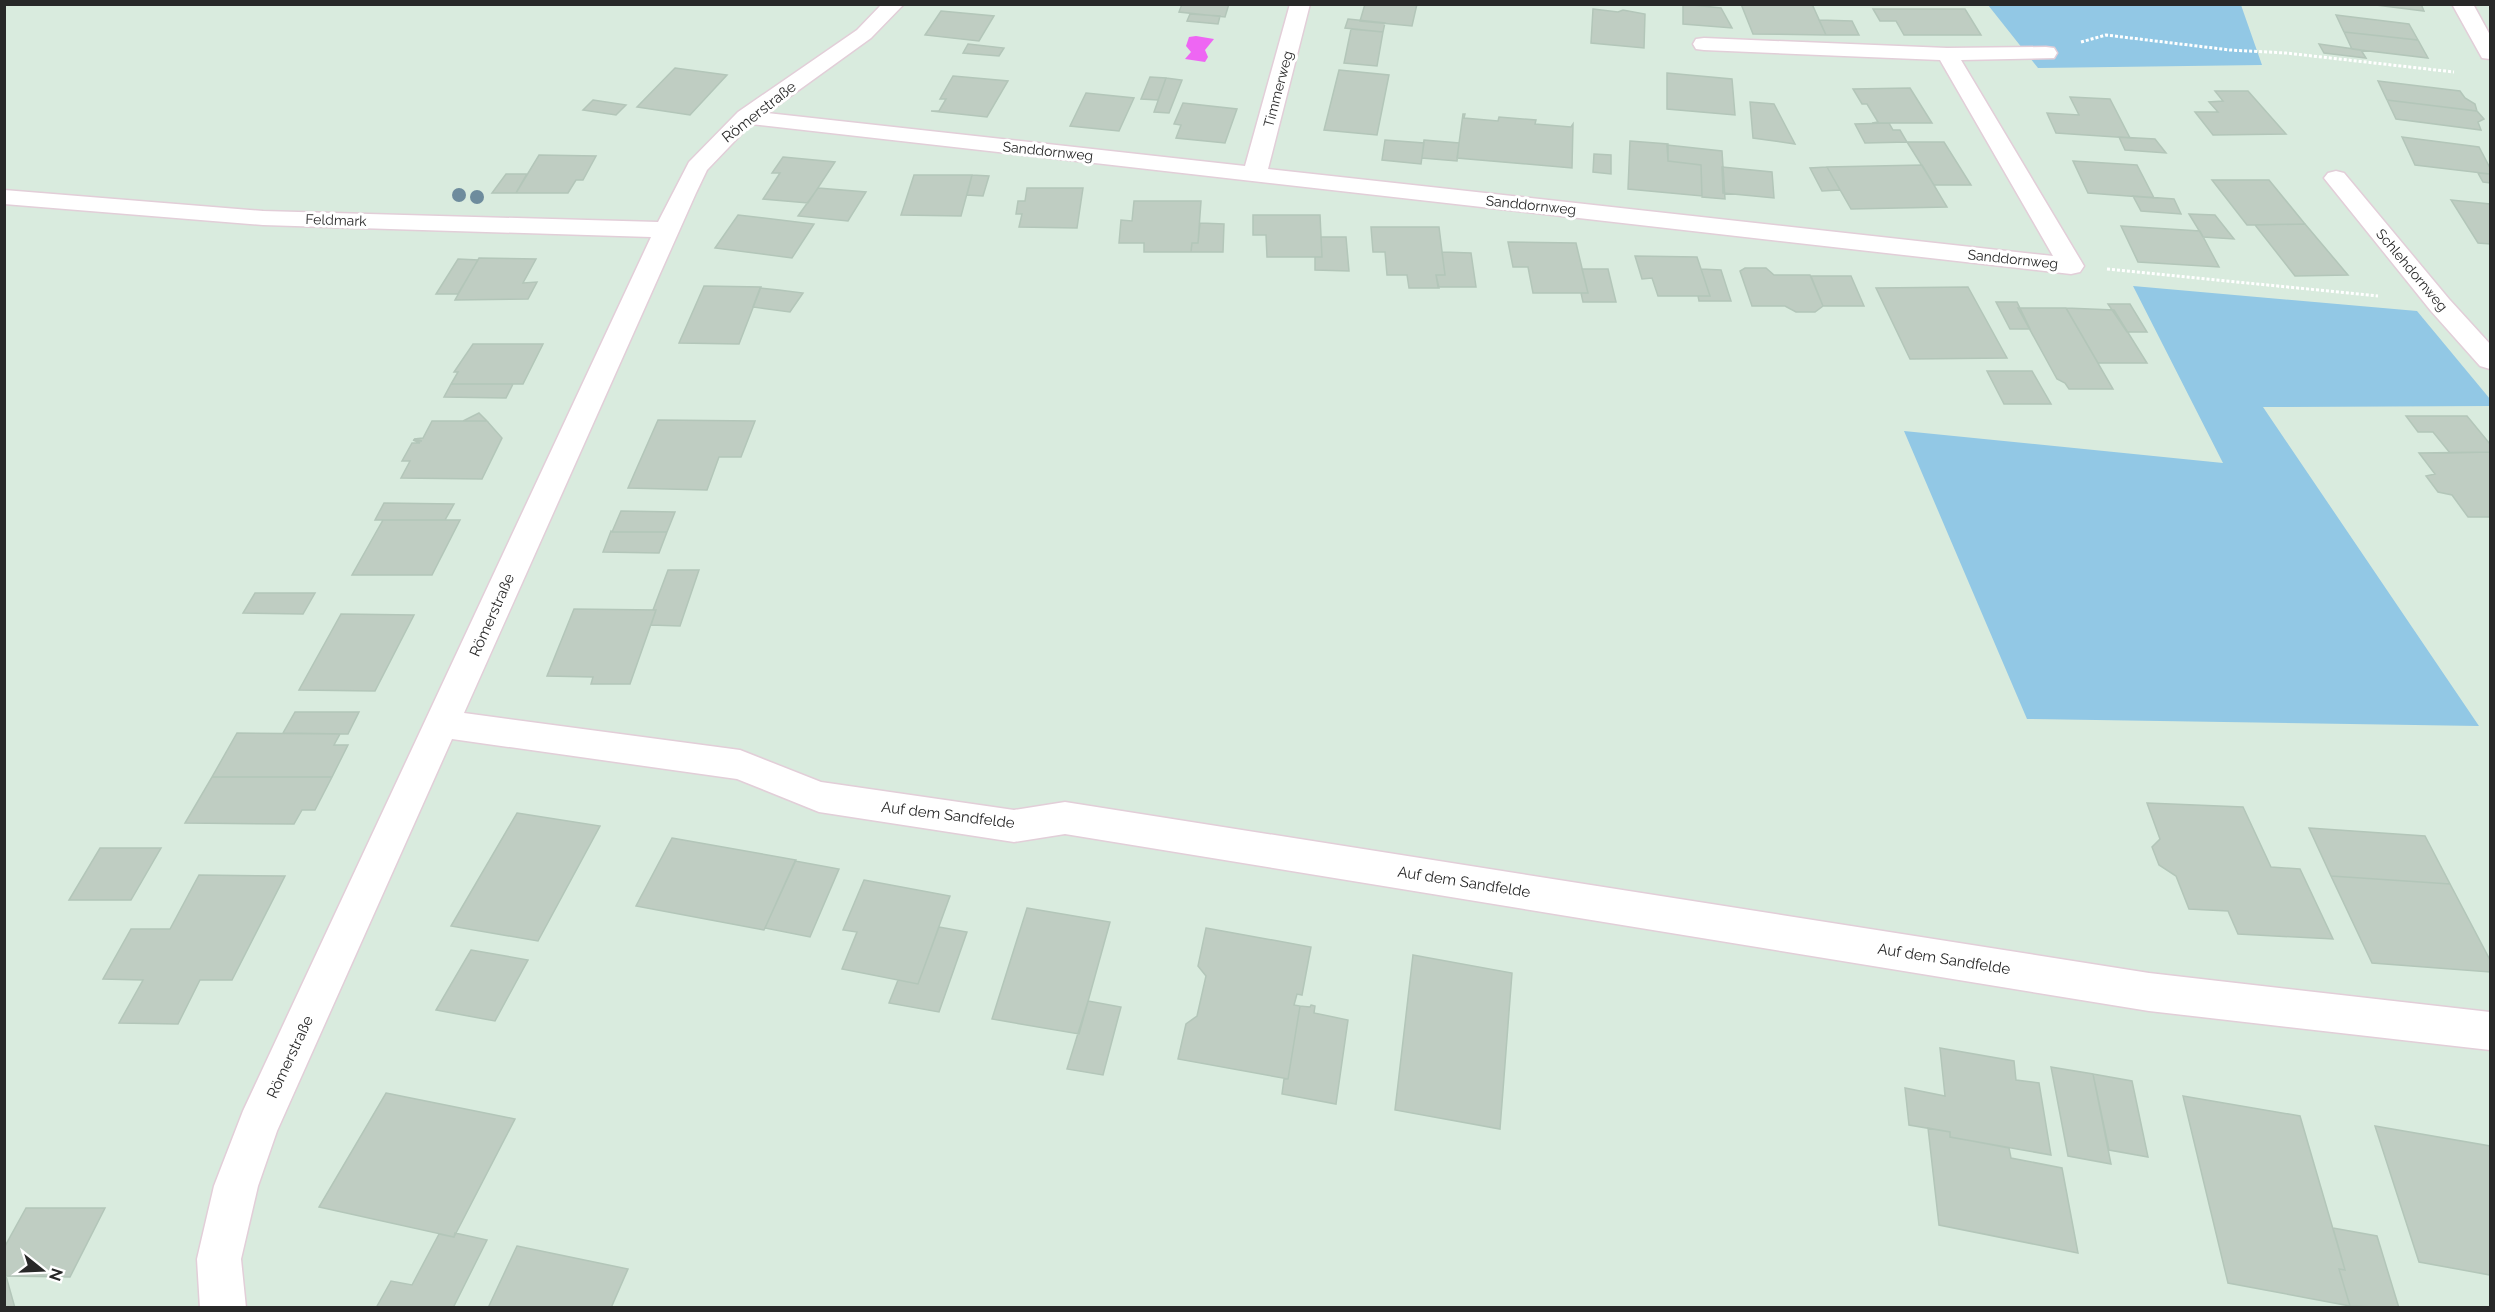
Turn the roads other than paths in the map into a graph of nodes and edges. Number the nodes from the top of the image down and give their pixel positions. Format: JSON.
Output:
{"nodes":[{"id":1,"x":894,"y":4,"type":"edge"},
{"id":2,"x":1300,"y":4,"type":"edge"},
{"id":3,"x":2462,"y":4,"type":"edge"},
{"id":4,"x":1704,"y":44,"type":"dead end"},
{"id":5,"x":2046,"y":53,"type":"road end"},
{"id":6,"x":2490,"y":53,"type":"edge"},
{"id":7,"x":1947,"y":54,"type":"junction"},
{"id":8,"x":746,"y":117,"type":"junction"},
{"id":9,"x":1255,"y":174,"type":"junction"},
{"id":10,"x":2336,"y":178,"type":"dead end"},
{"id":11,"x":4,"y":197,"type":"edge"},
{"id":12,"x":668,"y":230,"type":"junction"},
{"id":13,"x":2490,"y":360,"type":"edge"},
{"id":14,"x":443,"y":724,"type":"junction"},
{"id":15,"x":2490,"y":1031,"type":"edge"},
{"id":16,"x":223,"y":1308,"type":"edge"}],
"edges":[{"from":1,"to":8,"type":"street","name":"Römerstraße"},
{"from":2,"to":9,"type":"street","name":"Timmerweg"},
{"from":3,"to":6,"type":"street"},
{"from":4,"to":7,"type":"street"},
{"from":5,"to":7,"type":"street"},
{"from":7,"to":9,"type":"street","name":"Sanddornweg"},
{"from":8,"to":9,"type":"street","name":"Sanddornweg"},
{"from":8,"to":12,"type":"street","name":"Römerstraße"},
{"from":10,"to":13,"type":"street","name":"Schlehdornweg"},
{"from":11,"to":12,"type":"street","name":"Feldmark"},
{"from":12,"to":14,"type":"street","name":"Römerstraße"},
{"from":14,"to":15,"type":"street","name":"Auf dem Sandfelde"},
{"from":14,"to":16,"type":"street","name":"Römerstraße"}]}
